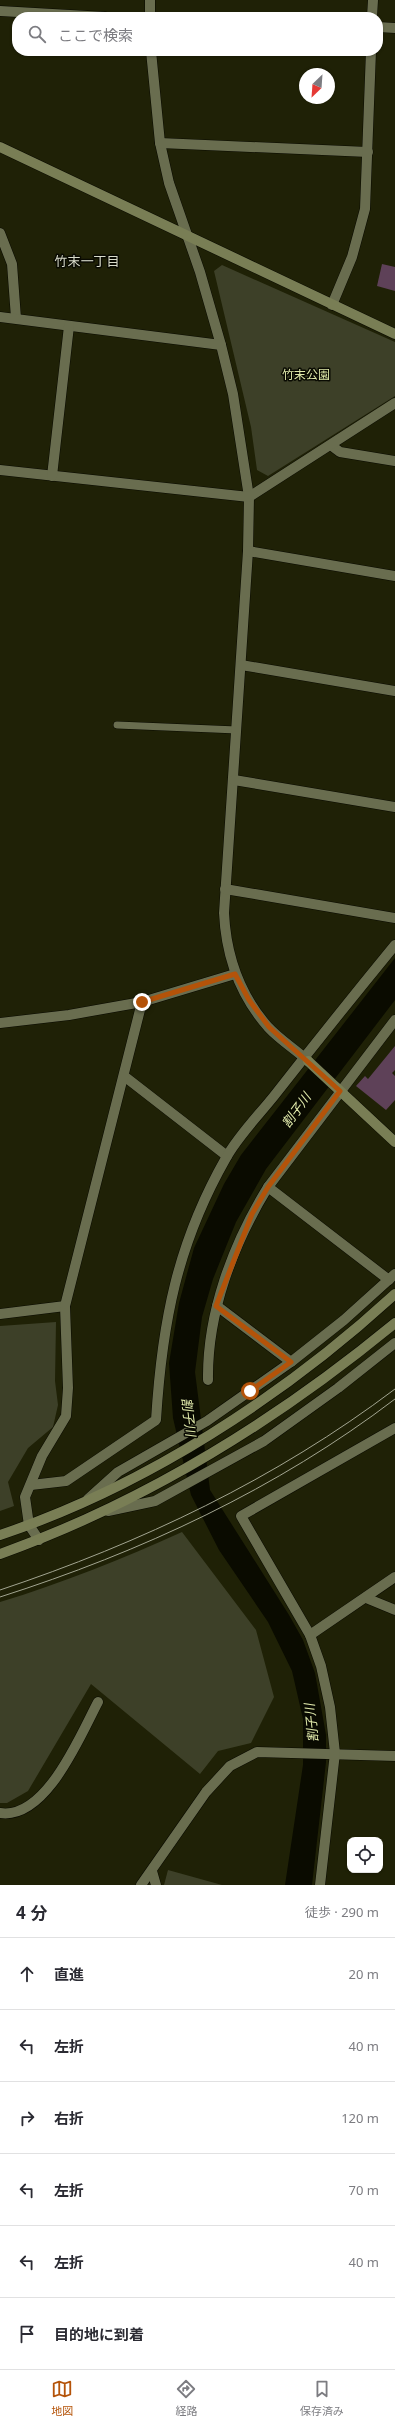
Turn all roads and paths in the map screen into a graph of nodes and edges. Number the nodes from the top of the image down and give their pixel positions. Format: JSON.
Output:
{"nodes":[{"id":1,"x":150,"y":0,"type":"edge"},
{"id":2,"x":373,"y":0,"type":"edge"},
{"id":3,"x":0,"y":10,"type":"edge"},
{"id":4,"x":30,"y":12,"type":"edge"},
{"id":5,"x":150,"y":12,"type":"edge"},
{"id":6,"x":372,"y":12,"type":"edge"},
{"id":7,"x":383,"y":27,"type":"edge"},
{"id":8,"x":395,"y":28,"type":"edge"},
{"id":9,"x":151,"y":56,"type":"edge"},
{"id":10,"x":371,"y":56,"type":"edge"},
{"id":11,"x":160,"y":143,"type":"junction"},
{"id":12,"x":0,"y":147,"type":"edge"},
{"id":13,"x":368,"y":152,"type":"junction"},
{"id":14,"x":0,"y":233,"type":"edge"},
{"id":15,"x":187,"y":236,"type":"junction"},
{"id":16,"x":332,"y":305,"type":"junction"},
{"id":17,"x":0,"y":317,"type":"edge"},
{"id":18,"x":16,"y":318,"type":"junction"},
{"id":19,"x":69,"y":326,"type":"junction"},
{"id":20,"x":395,"y":334,"type":"edge"},
{"id":21,"x":221,"y":345,"type":"junction"},
{"id":22,"x":395,"y":404,"type":"edge"},
{"id":23,"x":332,"y":446,"type":"junction"},
{"id":24,"x":395,"y":461,"type":"edge"},
{"id":25,"x":0,"y":470,"type":"edge"},
{"id":26,"x":52,"y":476,"type":"junction"},
{"id":27,"x":249,"y":497,"type":"junction"},
{"id":28,"x":248,"y":551,"type":"junction"},
{"id":29,"x":395,"y":576,"type":"edge"},
{"id":30,"x":241,"y":665,"type":"junction"},
{"id":31,"x":395,"y":691,"type":"edge"},
{"id":32,"x":117,"y":725,"type":"dead end"},
{"id":33,"x":237,"y":730,"type":"junction"},
{"id":34,"x":234,"y":780,"type":"junction"},
{"id":35,"x":395,"y":807,"type":"edge"},
{"id":36,"x":225,"y":889,"type":"junction"},
{"id":37,"x":395,"y":918,"type":"edge"},
{"id":38,"x":395,"y":945,"type":"edge"},
{"id":39,"x":235,"y":974,"type":"junction"},
{"id":40,"x":142,"y":1002,"type":"junction"},
{"id":41,"x":395,"y":1020,"type":"edge"},
{"id":42,"x":0,"y":1023,"type":"edge"},
{"id":43,"x":306,"y":1059,"type":"junction"},
{"id":44,"x":124,"y":1076,"type":"junction"},
{"id":45,"x":337,"y":1088,"type":"junction"},
{"id":46,"x":395,"y":1142,"type":"edge"},
{"id":47,"x":227,"y":1156,"type":"junction"},
{"id":48,"x":268,"y":1187,"type":"junction"},
{"id":49,"x":392,"y":1277,"type":"edge"},
{"id":50,"x":395,"y":1294,"type":"edge"},
{"id":51,"x":65,"y":1306,"type":"junction"},
{"id":52,"x":216,"y":1306,"type":"junction"},
{"id":53,"x":0,"y":1314,"type":"edge"},
{"id":54,"x":395,"y":1323,"type":"edge"},
{"id":55,"x":395,"y":1343,"type":"edge"},
{"id":56,"x":291,"y":1362,"type":"junction"},
{"id":57,"x":208,"y":1380,"type":"dead end"},
{"id":58,"x":395,"y":1428,"type":"edge"},
{"id":59,"x":31,"y":1485,"type":"junction"},
{"id":60,"x":85,"y":1502,"type":"junction"},
{"id":61,"x":101,"y":1512,"type":"junction"},
{"id":62,"x":29,"y":1525,"type":"junction"},
{"id":63,"x":0,"y":1535,"type":"edge"},
{"id":64,"x":39,"y":1540,"type":"junction"},
{"id":65,"x":0,"y":1554,"type":"edge"},
{"id":66,"x":395,"y":1577,"type":"edge"},
{"id":67,"x":366,"y":1598,"type":"junction"},
{"id":68,"x":395,"y":1610,"type":"edge"},
{"id":69,"x":310,"y":1635,"type":"junction"},
{"id":70,"x":98,"y":1702,"type":"dead end"},
{"id":71,"x":335,"y":1753,"type":"junction"},
{"id":72,"x":395,"y":1756,"type":"edge"},
{"id":73,"x":0,"y":1813,"type":"edge"},
{"id":74,"x":152,"y":1871,"type":"junction"},
{"id":75,"x":141,"y":1885,"type":"edge"},
{"id":76,"x":156,"y":1885,"type":"edge"},
{"id":77,"x":320,"y":1885,"type":"edge"}],
"edges":[{"from":1,"to":5,"type":"street"},
{"from":2,"to":6,"type":"street"},
{"from":3,"to":4,"type":"street"},
{"from":7,"to":8,"type":"street"},
{"from":9,"to":11,"type":"street"},
{"from":10,"to":13,"type":"street"},
{"from":11,"to":13,"type":"street"},
{"from":11,"to":15,"type":"street"},
{"from":12,"to":15,"type":"street"},
{"from":13,"to":16,"type":"street"},
{"from":14,"to":18,"type":"street"},
{"from":15,"to":16,"type":"street"},
{"from":15,"to":21,"type":"street"},
{"from":16,"to":20,"type":"street"},
{"from":17,"to":18,"type":"street"},
{"from":18,"to":19,"type":"street"},
{"from":19,"to":21,"type":"street"},
{"from":19,"to":26,"type":"street"},
{"from":21,"to":27,"type":"street"},
{"from":22,"to":23,"type":"street"},
{"from":23,"to":24,"type":"street"},
{"from":23,"to":27,"type":"street"},
{"from":25,"to":26,"type":"street"},
{"from":26,"to":27,"type":"street"},
{"from":27,"to":28,"type":"street"},
{"from":28,"to":29,"type":"street"},
{"from":28,"to":30,"type":"street"},
{"from":30,"to":31,"type":"street"},
{"from":30,"to":33,"type":"street"},
{"from":32,"to":33,"type":"lane"},
{"from":33,"to":34,"type":"street"},
{"from":34,"to":35,"type":"street"},
{"from":34,"to":36,"type":"street"},
{"from":36,"to":37,"type":"street"},
{"from":36,"to":39,"type":"street"},
{"from":38,"to":43,"type":"street"},
{"from":39,"to":40,"type":"street"},
{"from":39,"to":43,"type":"street"},
{"from":40,"to":42,"type":"street"},
{"from":40,"to":44,"type":"street"},
{"from":41,"to":45,"type":"street"},
{"from":43,"to":45,"type":"street"},
{"from":43,"to":47,"type":"street"},
{"from":44,"to":47,"type":"street"},
{"from":44,"to":51,"type":"street"},
{"from":45,"to":46,"type":"street"},
{"from":45,"to":48,"type":"street"},
{"from":47,"to":59,"type":"street"},
{"from":48,"to":49,"type":"street"},
{"from":48,"to":52,"type":"street"},
{"from":49,"to":56,"type":"street"},
{"from":50,"to":60,"type":"street"},
{"from":51,"to":53,"type":"street"},
{"from":51,"to":59,"type":"street"},
{"from":52,"to":56,"type":"street"},
{"from":52,"to":57,"type":"street"},
{"from":54,"to":61,"type":"street"},
{"from":55,"to":61,"type":"street"},
{"from":56,"to":60,"type":"street"},
{"from":58,"to":69,"type":"street"},
{"from":59,"to":62,"type":"street"},
{"from":60,"to":62,"type":"street"},
{"from":61,"to":64,"type":"street"},
{"from":62,"to":63,"type":"street"},
{"from":62,"to":64,"type":"street"},
{"from":64,"to":65,"type":"street"},
{"from":66,"to":67,"type":"street"},
{"from":67,"to":68,"type":"street"},
{"from":67,"to":69,"type":"street"},
{"from":69,"to":71,"type":"street"},
{"from":70,"to":73,"type":"street"},
{"from":71,"to":72,"type":"street"},
{"from":71,"to":74,"type":"street"},
{"from":71,"to":77,"type":"street"},
{"from":74,"to":75,"type":"street"},
{"from":74,"to":76,"type":"street"}]}
